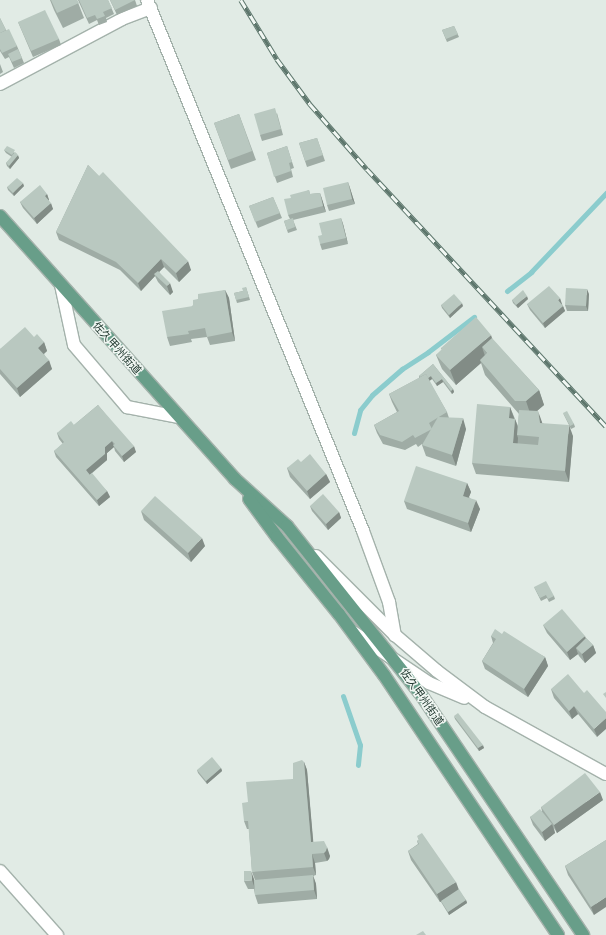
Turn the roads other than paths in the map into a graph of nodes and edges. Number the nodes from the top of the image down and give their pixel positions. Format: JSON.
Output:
{"nodes":[{"id":1,"x":149,"y":4,"type":"edge"},
{"id":2,"x":0,"y":84,"type":"edge"},
{"id":3,"x":0,"y":216,"type":"edge"},
{"id":4,"x":61,"y":285,"type":"junction"},
{"id":5,"x":179,"y":417,"type":"junction"},
{"id":6,"x":235,"y":479,"type":"junction"},
{"id":7,"x":287,"y":526,"type":"junction"},
{"id":8,"x":349,"y":629,"type":"junction"},
{"id":9,"x":395,"y":635,"type":"junction"},
{"id":10,"x":396,"y":662,"type":"junction"},
{"id":11,"x":485,"y":707,"type":"junction"},
{"id":12,"x":606,"y":774,"type":"edge"},
{"id":13,"x":0,"y":872,"type":"edge"},
{"id":14,"x":58,"y":935,"type":"edge"},
{"id":15,"x":558,"y":935,"type":"edge"},
{"id":16,"x":583,"y":935,"type":"edge"}],
"edges":[{"from":1,"to":2,"type":"street"},
{"from":1,"to":9,"type":"street"},
{"from":3,"to":4,"type":"main road","name":"佐久甲州街道"},
{"from":4,"to":5,"type":"main road","name":"佐久甲州街道"},
{"from":4,"to":5,"type":"street"},
{"from":5,"to":6,"type":"main road","name":"佐久甲州街道"},
{"from":6,"to":7,"type":"main road","name":"佐久甲州街道"},
{"from":6,"to":8,"type":"main road","name":"佐久甲州街道"},
{"from":7,"to":9,"type":"street"},
{"from":7,"to":10,"type":"main road","name":"佐久甲州街道"},
{"from":8,"to":10,"type":"street"},
{"from":8,"to":15,"type":"main road","name":"佐久甲州街道"},
{"from":9,"to":11,"type":"street"},
{"from":10,"to":11,"type":"street"},
{"from":10,"to":16,"type":"main road","name":"佐久甲州街道"},
{"from":11,"to":12,"type":"street"},
{"from":13,"to":14,"type":"street"}]}
